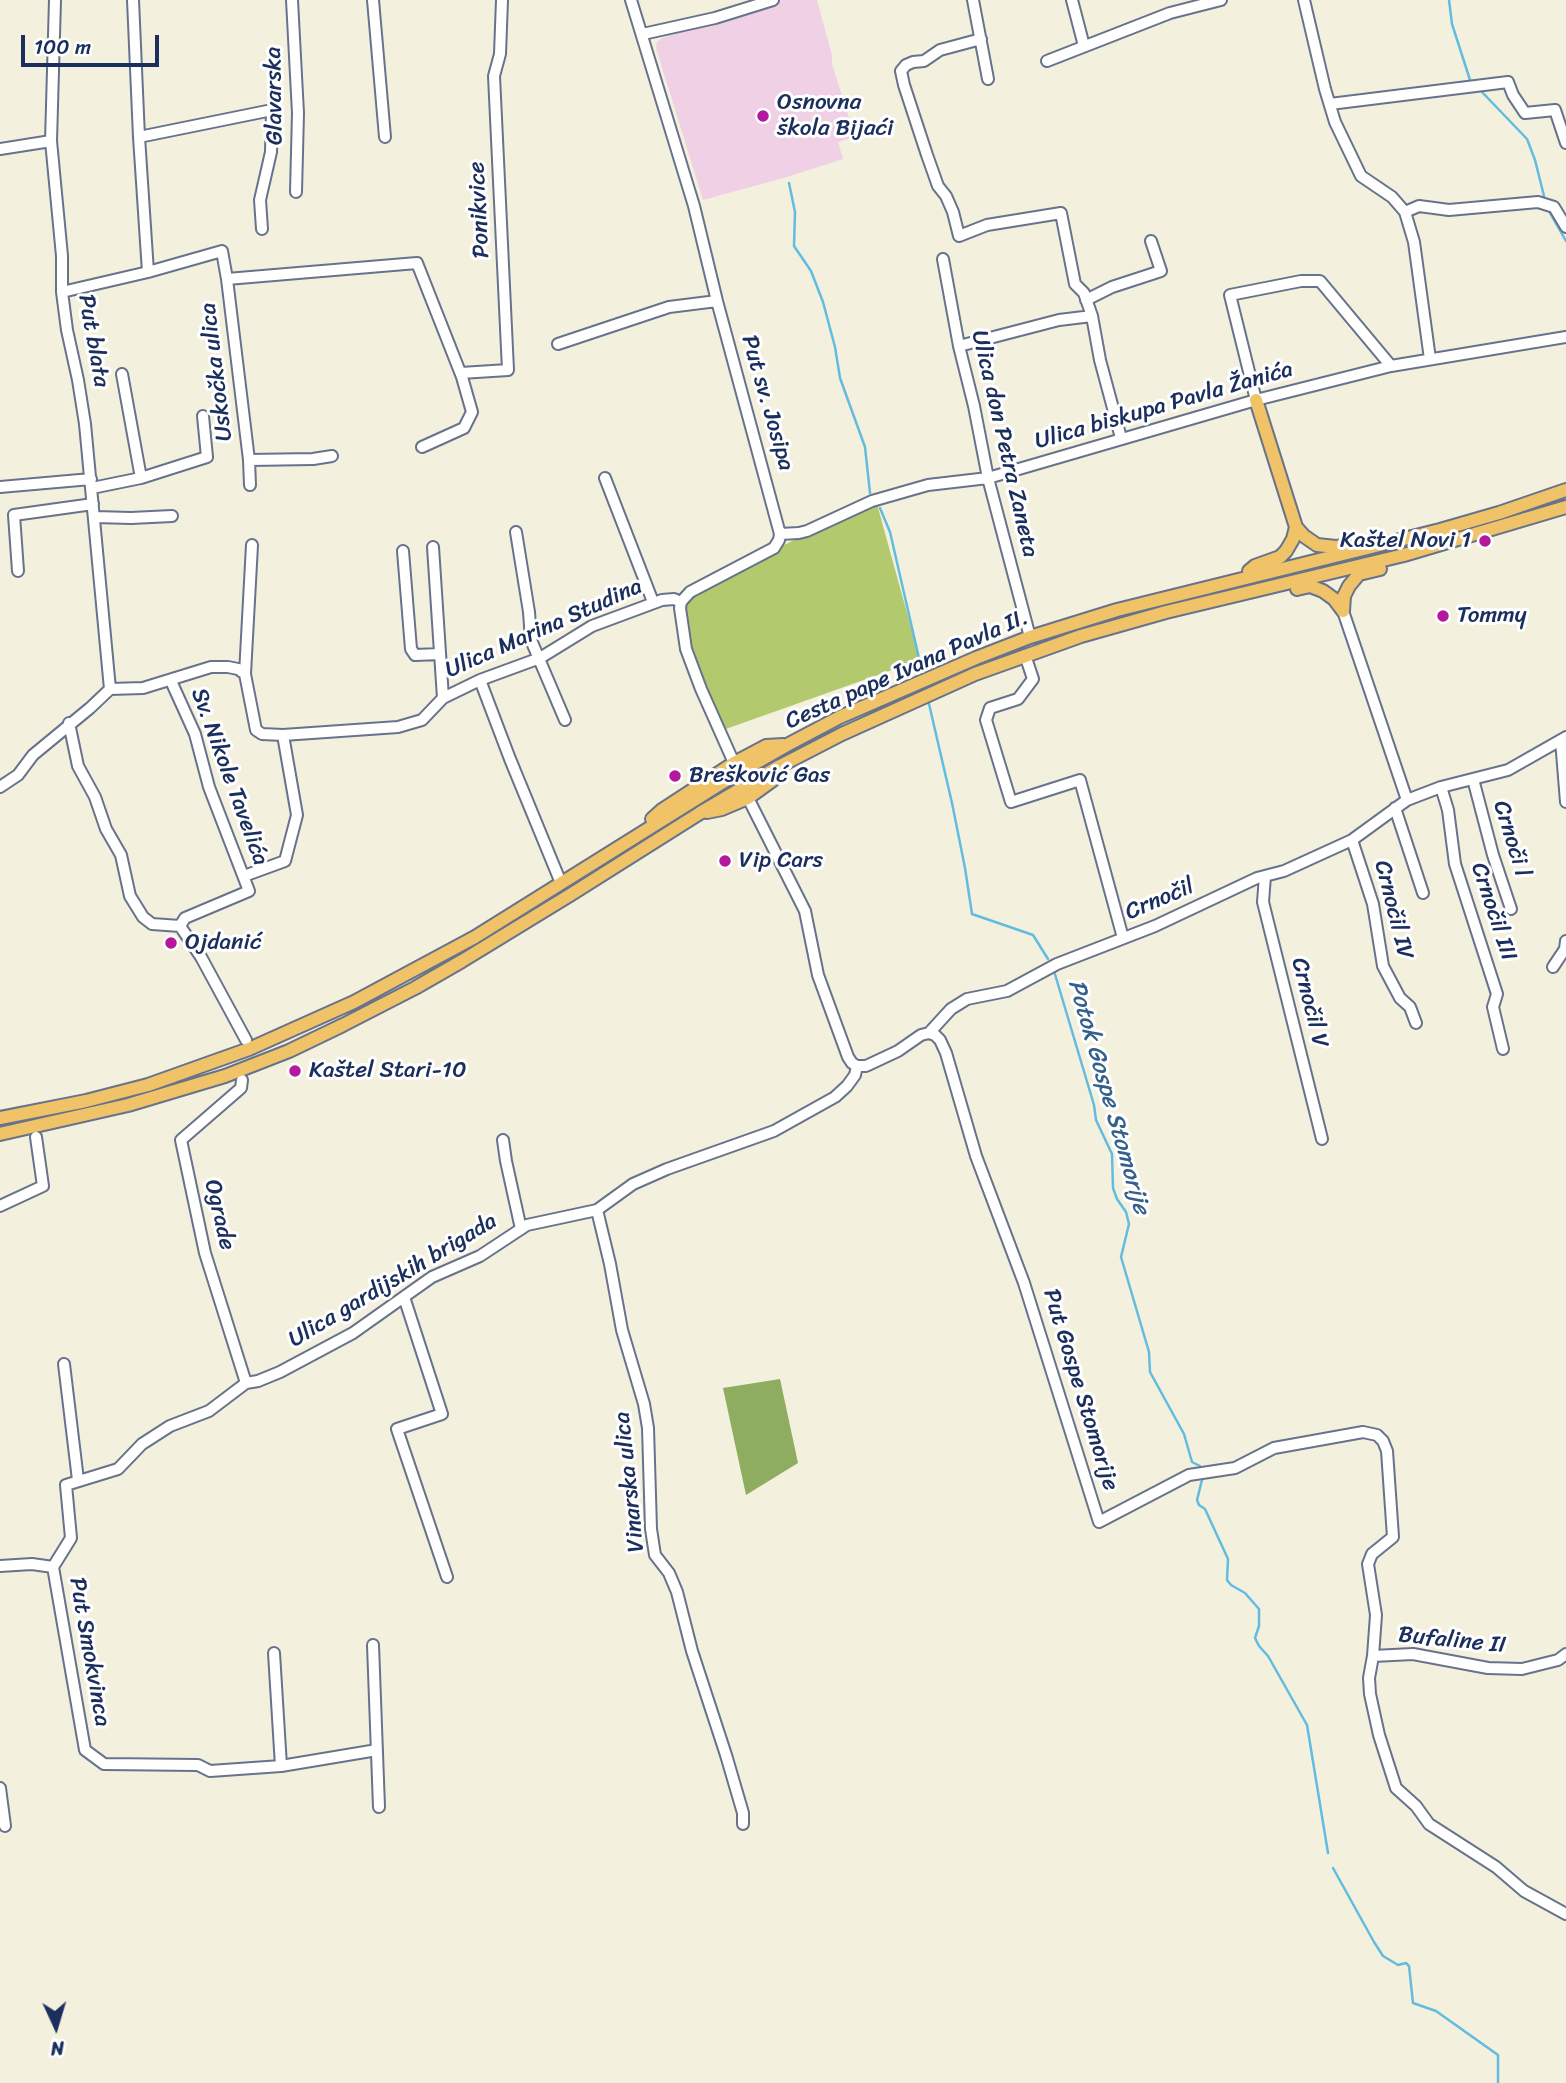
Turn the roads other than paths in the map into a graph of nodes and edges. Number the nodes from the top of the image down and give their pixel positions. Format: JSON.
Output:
{"nodes":[{"id":1,"x":55,"y":0,"type":"edge"},
{"id":2,"x":133,"y":0,"type":"edge"},
{"id":3,"x":292,"y":0,"type":"edge"},
{"id":4,"x":373,"y":0,"type":"edge"},
{"id":5,"x":502,"y":0,"type":"edge"},
{"id":6,"x":631,"y":0,"type":"edge"},
{"id":7,"x":773,"y":0,"type":"edge"},
{"id":8,"x":973,"y":0,"type":"edge"},
{"id":9,"x":1072,"y":0,"type":"edge"},
{"id":10,"x":1221,"y":0,"type":"edge"},
{"id":11,"x":1304,"y":0,"type":"edge"},
{"id":12,"x":643,"y":34,"type":"junction"},
{"id":13,"x":981,"y":39,"type":"junction"},
{"id":14,"x":1084,"y":46,"type":"junction"},
{"id":15,"x":1047,"y":61,"type":"dead end"},
{"id":16,"x":988,"y":79,"type":"dead end"},
{"id":17,"x":1330,"y":104,"type":"junction"},
{"id":18,"x":139,"y":137,"type":"junction"},
{"id":19,"x":385,"y":137,"type":"dead end"},
{"id":20,"x":51,"y":141,"type":"junction"},
{"id":21,"x":1566,"y":143,"type":"edge"},
{"id":22,"x":0,"y":149,"type":"edge"},
{"id":23,"x":296,"y":192,"type":"dead end"},
{"id":24,"x":1405,"y":212,"type":"junction"},
{"id":25,"x":1566,"y":227,"type":"edge"},
{"id":26,"x":262,"y":229,"type":"dead end"},
{"id":27,"x":1151,"y":241,"type":"dead end"},
{"id":28,"x":943,"y":260,"type":"dead end"},
{"id":29,"x":148,"y":272,"type":"junction"},
{"id":30,"x":227,"y":279,"type":"junction"},
{"id":31,"x":62,"y":292,"type":"junction"},
{"id":32,"x":1086,"y":300,"type":"junction"},
{"id":33,"x":717,"y":301,"type":"junction"},
{"id":34,"x":1092,"y":316,"type":"junction"},
{"id":35,"x":1566,"y":337,"type":"edge"},
{"id":36,"x":558,"y":344,"type":"dead end"},
{"id":37,"x":959,"y":346,"type":"junction"},
{"id":38,"x":1430,"y":359,"type":"junction"},
{"id":39,"x":1391,"y":366,"type":"junction"},
{"id":40,"x":461,"y":373,"type":"junction"},
{"id":41,"x":122,"y":374,"type":"dead end"},
{"id":42,"x":1256,"y":400,"type":"junction"},
{"id":43,"x":203,"y":416,"type":"dead end"},
{"id":44,"x":1121,"y":438,"type":"junction"},
{"id":45,"x":422,"y":447,"type":"dead end"},
{"id":46,"x":332,"y":456,"type":"dead end"},
{"id":47,"x":249,"y":460,"type":"junction"},
{"id":48,"x":141,"y":478,"type":"junction"},
{"id":49,"x":606,"y":478,"type":"dead end"},
{"id":50,"x":988,"y":478,"type":"junction"},
{"id":51,"x":92,"y":484,"type":"junction"},
{"id":52,"x":250,"y":485,"type":"dead end"},
{"id":53,"x":0,"y":487,"type":"edge"},
{"id":54,"x":1566,"y":490,"type":"edge"},
{"id":55,"x":93,"y":505,"type":"junction"},
{"id":56,"x":1566,"y":507,"type":"edge"},
{"id":57,"x":172,"y":516,"type":"dead end"},
{"id":58,"x":95,"y":517,"type":"junction"},
{"id":59,"x":1296,"y":527,"type":"junction"},
{"id":60,"x":516,"y":532,"type":"dead end"},
{"id":61,"x":780,"y":534,"type":"junction"},
{"id":62,"x":1385,"y":544,"type":"junction"},
{"id":63,"x":252,"y":545,"type":"dead end"},
{"id":64,"x":433,"y":547,"type":"dead end"},
{"id":65,"x":403,"y":551,"type":"dead end"},
{"id":66,"x":1404,"y":555,"type":"junction"},
{"id":67,"x":18,"y":571,"type":"dead end"},
{"id":68,"x":1243,"y":577,"type":"junction"},
{"id":69,"x":1266,"y":588,"type":"junction"},
{"id":70,"x":681,"y":601,"type":"junction"},
{"id":71,"x":653,"y":602,"type":"junction"},
{"id":72,"x":1343,"y":611,"type":"junction"},
{"id":73,"x":1030,"y":637,"type":"junction"},
{"id":74,"x":440,"y":654,"type":"junction"},
{"id":75,"x":1025,"y":655,"type":"junction"},
{"id":76,"x":540,"y":659,"type":"junction"},
{"id":77,"x":245,"y":674,"type":"junction"},
{"id":78,"x":480,"y":680,"type":"junction"},
{"id":79,"x":171,"y":681,"type":"junction"},
{"id":80,"x":110,"y":688,"type":"junction"},
{"id":81,"x":443,"y":698,"type":"junction"},
{"id":82,"x":565,"y":720,"type":"dead end"},
{"id":83,"x":69,"y":723,"type":"junction"},
{"id":84,"x":283,"y":735,"type":"junction"},
{"id":85,"x":1564,"y":739,"type":"edge"},
{"id":86,"x":787,"y":745,"type":"junction"},
{"id":87,"x":734,"y":763,"type":"junction"},
{"id":88,"x":780,"y":766,"type":"junction"},
{"id":89,"x":1473,"y":779,"type":"junction"},
{"id":90,"x":0,"y":787,"type":"edge"},
{"id":91,"x":1441,"y":787,"type":"junction"},
{"id":92,"x":748,"y":797,"type":"junction"},
{"id":93,"x":1406,"y":800,"type":"junction"},
{"id":94,"x":1566,"y":802,"type":"edge"},
{"id":95,"x":1395,"y":808,"type":"junction"},
{"id":96,"x":700,"y":813,"type":"junction"},
{"id":97,"x":643,"y":832,"type":"junction"},
{"id":98,"x":1352,"y":840,"type":"junction"},
{"id":99,"x":244,"y":876,"type":"junction"},
{"id":100,"x":1265,"y":876,"type":"junction"},
{"id":101,"x":561,"y":883,"type":"junction"},
{"id":102,"x":1423,"y":893,"type":"dead end"},
{"id":103,"x":1511,"y":909,"type":"dead end"},
{"id":104,"x":180,"y":926,"type":"junction"},
{"id":105,"x":1123,"y":938,"type":"junction"},
{"id":106,"x":1566,"y":941,"type":"edge"},
{"id":107,"x":1553,"y":967,"type":"dead end"},
{"id":108,"x":1416,"y":1023,"type":"dead end"},
{"id":109,"x":929,"y":1033,"type":"junction"},
{"id":110,"x":246,"y":1040,"type":"dead end"},
{"id":111,"x":1503,"y":1049,"type":"dead end"},
{"id":112,"x":857,"y":1066,"type":"junction"},
{"id":113,"x":242,"y":1080,"type":"dead end"},
{"id":114,"x":0,"y":1118,"type":"edge"},
{"id":115,"x":0,"y":1134,"type":"edge"},
{"id":116,"x":36,"y":1137,"type":"dead end"},
{"id":117,"x":1322,"y":1139,"type":"dead end"},
{"id":118,"x":503,"y":1140,"type":"dead end"},
{"id":119,"x":0,"y":1206,"type":"edge"},
{"id":120,"x":597,"y":1210,"type":"junction"},
{"id":121,"x":521,"y":1229,"type":"junction"},
{"id":122,"x":404,"y":1297,"type":"junction"},
{"id":123,"x":64,"y":1364,"type":"dead end"},
{"id":124,"x":246,"y":1383,"type":"junction"},
{"id":125,"x":78,"y":1480,"type":"junction"},
{"id":126,"x":0,"y":1566,"type":"edge"},
{"id":127,"x":53,"y":1567,"type":"junction"},
{"id":128,"x":447,"y":1577,"type":"dead end"},
{"id":129,"x":373,"y":1645,"type":"dead end"},
{"id":130,"x":274,"y":1653,"type":"dead end"},
{"id":131,"x":1566,"y":1654,"type":"edge"},
{"id":132,"x":1373,"y":1656,"type":"junction"},
{"id":133,"x":377,"y":1751,"type":"junction"},
{"id":134,"x":281,"y":1766,"type":"junction"},
{"id":135,"x":0,"y":1788,"type":"edge"},
{"id":136,"x":379,"y":1807,"type":"dead end"},
{"id":137,"x":743,"y":1824,"type":"dead end"},
{"id":138,"x":5,"y":1826,"type":"dead end"},
{"id":139,"x":1566,"y":1914,"type":"edge"}],
"edges":[{"from":1,"to":20,"type":"street","name":"Put blata"},
{"from":2,"to":18,"type":"street"},
{"from":3,"to":23,"type":"street","name":"Glavarska"},
{"from":4,"to":19,"type":"street"},
{"from":5,"to":40,"type":"street","name":"Ponikvice"},
{"from":6,"to":12,"type":"street","name":"Put sv. Josipa"},
{"from":7,"to":12,"type":"street"},
{"from":8,"to":13,"type":"street"},
{"from":9,"to":14,"type":"street"},
{"from":10,"to":14,"type":"street"},
{"from":11,"to":17,"type":"street"},
{"from":12,"to":33,"type":"street","name":"Put sv. Josipa"},
{"from":13,"to":16,"type":"street"},
{"from":13,"to":32,"type":"street"},
{"from":14,"to":15,"type":"street"},
{"from":17,"to":21,"type":"street"},
{"from":17,"to":24,"type":"street"},
{"from":18,"to":26,"type":"street"},
{"from":18,"to":29,"type":"street"},
{"from":20,"to":22,"type":"street"},
{"from":20,"to":31,"type":"street","name":"Put blata"},
{"from":24,"to":25,"type":"street"},
{"from":24,"to":38,"type":"street"},
{"from":27,"to":32,"type":"street"},
{"from":28,"to":37,"type":"street","name":"Ulica don Petra Zaneta"},
{"from":29,"to":30,"type":"street","name":"Uskočka ulica"},
{"from":29,"to":31,"type":"street"},
{"from":30,"to":40,"type":"street"},
{"from":30,"to":47,"type":"street","name":"Uskočka ulica"},
{"from":31,"to":51,"type":"street","name":"Put blata"},
{"from":32,"to":34,"type":"street"},
{"from":33,"to":36,"type":"street"},
{"from":33,"to":61,"type":"street","name":"Put sv. Josipa"},
{"from":34,"to":37,"type":"street"},
{"from":34,"to":44,"type":"street"},
{"from":35,"to":38,"type":"street","name":"Ulica biskupa Pavla Žanića"},
{"from":37,"to":50,"type":"street","name":"Ulica don Petra Zaneta"},
{"from":38,"to":39,"type":"street","name":"Ulica biskupa Pavla Žanića"},
{"from":39,"to":42,"type":"street","name":"Ulica biskupa Pavla Žanića"},
{"from":39,"to":42,"type":"street"},
{"from":40,"to":45,"type":"street"},
{"from":41,"to":48,"type":"street"},
{"from":42,"to":44,"type":"street","name":"Ulica biskupa Pavla Žanića"},
{"from":42,"to":59,"type":"main road"},
{"from":43,"to":48,"type":"street"},
{"from":44,"to":50,"type":"street","name":"Ulica biskupa Pavla Žanića"},
{"from":46,"to":47,"type":"street","name":"Uskočka ulica"},
{"from":47,"to":52,"type":"street"},
{"from":48,"to":51,"type":"street"},
{"from":49,"to":71,"type":"street"},
{"from":50,"to":61,"type":"street","name":"Ulica biskupa Pavla Žanića"},
{"from":50,"to":73,"type":"street","name":"Ulica don Petra Zaneta"},
{"from":51,"to":53,"type":"street"},
{"from":51,"to":55,"type":"street","name":"Put blata"},
{"from":54,"to":62,"type":"main road","name":"Cesta pape Ivana Pavla II."},
{"from":55,"to":58,"type":"street","name":"Put blata"},
{"from":55,"to":67,"type":"street"},
{"from":56,"to":66,"type":"main road","name":"Cesta pape Ivana Pavla II."},
{"from":57,"to":58,"type":"street"},
{"from":58,"to":80,"type":"street","name":"Put blata"},
{"from":59,"to":62,"type":"main road"},
{"from":59,"to":68,"type":"main road"},
{"from":60,"to":76,"type":"street"},
{"from":61,"to":70,"type":"street"},
{"from":62,"to":68,"type":"main road","name":"Cesta pape Ivana Pavla II."},
{"from":63,"to":77,"type":"street"},
{"from":64,"to":74,"type":"street"},
{"from":65,"to":74,"type":"street"},
{"from":66,"to":69,"type":"main road","name":"Cesta pape Ivana Pavla II."},
{"from":66,"to":72,"type":"main road"},
{"from":68,"to":73,"type":"main road","name":"Cesta pape Ivana Pavla II."},
{"from":69,"to":72,"type":"main road"},
{"from":69,"to":75,"type":"main road","name":"Cesta pape Ivana Pavla II."},
{"from":70,"to":71,"type":"street","name":"Ulica Marina Studina"},
{"from":70,"to":87,"type":"street"},
{"from":71,"to":76,"type":"street","name":"Ulica Marina Studina"},
{"from":72,"to":93,"type":"street"},
{"from":73,"to":86,"type":"main road","name":"Cesta pape Ivana Pavla II."},
{"from":74,"to":81,"type":"street"},
{"from":75,"to":88,"type":"main road","name":"Cesta pape Ivana Pavla II."},
{"from":75,"to":105,"type":"street"},
{"from":76,"to":78,"type":"street","name":"Ulica Marina Studina"},
{"from":76,"to":82,"type":"street"},
{"from":77,"to":79,"type":"street"},
{"from":77,"to":84,"type":"street","name":"Ulica Marina Studina"},
{"from":78,"to":81,"type":"street","name":"Ulica Marina Studina"},
{"from":78,"to":101,"type":"street"},
{"from":79,"to":80,"type":"street"},
{"from":79,"to":99,"type":"street","name":"Sv. Nikole Tavelića"},
{"from":80,"to":83,"type":"street"},
{"from":81,"to":84,"type":"street","name":"Ulica Marina Studina"},
{"from":83,"to":90,"type":"street"},
{"from":83,"to":104,"type":"street"},
{"from":84,"to":99,"type":"street"},
{"from":85,"to":89,"type":"street","name":"Crnoči l"},
{"from":85,"to":94,"type":"street"},
{"from":86,"to":87,"type":"main road"},
{"from":86,"to":97,"type":"main road","name":"Cesta pape Ivana Pavla II."},
{"from":87,"to":97,"type":"main road"},
{"from":88,"to":92,"type":"main road"},
{"from":88,"to":96,"type":"main road","name":"Cesta pape Ivana Pavla II."},
{"from":89,"to":91,"type":"street","name":"Crnoči l"},
{"from":89,"to":103,"type":"street","name":"Crnoči l"},
{"from":91,"to":93,"type":"street","name":"Crnoči l"},
{"from":91,"to":111,"type":"street","name":"Crnočil III"},
{"from":92,"to":96,"type":"main road"},
{"from":92,"to":112,"type":"street"},
{"from":93,"to":95,"type":"street","name":"Crnočil"},
{"from":95,"to":98,"type":"street","name":"Crnočil"},
{"from":95,"to":102,"type":"street","name":"Crnočil IV"},
{"from":96,"to":115,"type":"main road","name":"Cesta pape Ivana Pavla II."},
{"from":97,"to":101,"type":"main road","name":"Cesta pape Ivana Pavla II."},
{"from":98,"to":100,"type":"street","name":"Crnočil"},
{"from":98,"to":108,"type":"street","name":"Crnočil IV"},
{"from":99,"to":104,"type":"street","name":"Sv. Nikole Tavelića"},
{"from":100,"to":105,"type":"street","name":"Crnočil"},
{"from":100,"to":117,"type":"street","name":"Crnočil V"},
{"from":101,"to":114,"type":"main road","name":"Cesta pape Ivana Pavla II."},
{"from":104,"to":110,"type":"street"},
{"from":105,"to":109,"type":"street","name":"Crnočil"},
{"from":106,"to":107,"type":"street"},
{"from":109,"to":112,"type":"street"},
{"from":109,"to":132,"type":"street","name":"Put Gospe Stomorije"},
{"from":112,"to":120,"type":"street","name":"Ulica gardijskih brigada"},
{"from":113,"to":124,"type":"street","name":"Ograde"},
{"from":116,"to":119,"type":"street"},
{"from":118,"to":121,"type":"street"},
{"from":120,"to":121,"type":"street","name":"Ulica gardijskih brigada"},
{"from":120,"to":137,"type":"street","name":"Vinarska ulica"},
{"from":121,"to":122,"type":"street","name":"Ulica gardijskih brigada"},
{"from":122,"to":124,"type":"street","name":"Ulica gardijskih brigada"},
{"from":122,"to":128,"type":"street"},
{"from":123,"to":125,"type":"street"},
{"from":124,"to":125,"type":"street","name":"Ulica gardijskih brigada"},
{"from":125,"to":127,"type":"street"},
{"from":126,"to":127,"type":"street","name":"Put Smokvinca"},
{"from":127,"to":134,"type":"street","name":"Put Smokvinca"},
{"from":129,"to":133,"type":"street"},
{"from":130,"to":134,"type":"street"},
{"from":131,"to":132,"type":"street","name":"Bufaline II"},
{"from":132,"to":139,"type":"street","name":"Put Gospe Stomorije"},
{"from":133,"to":134,"type":"street","name":"Put Smokvinca"},
{"from":133,"to":136,"type":"street"},
{"from":135,"to":138,"type":"street"}]}
